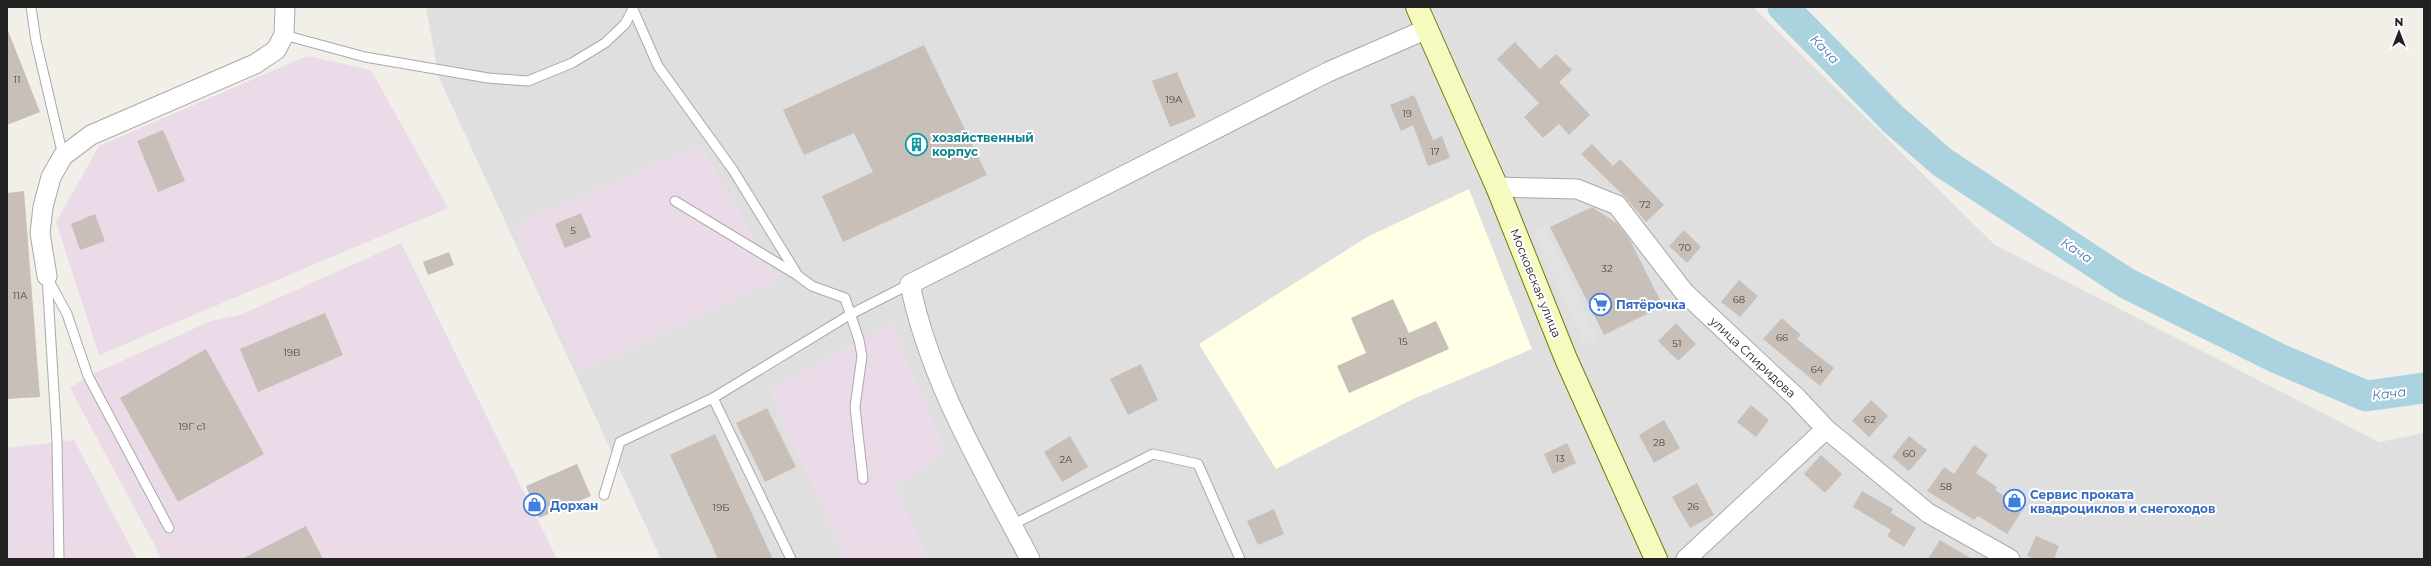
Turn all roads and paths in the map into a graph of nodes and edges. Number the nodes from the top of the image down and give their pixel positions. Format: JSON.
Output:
{"nodes":[{"id":1,"x":31,"y":7,"type":"edge"},
{"id":2,"x":285,"y":7,"type":"edge"},
{"id":3,"x":1417,"y":7,"type":"edge"},
{"id":4,"x":632,"y":9,"type":"edge"},
{"id":5,"x":1428,"y":29,"type":"junction"},
{"id":6,"x":284,"y":35,"type":"junction"},
{"id":7,"x":63,"y":156,"type":"junction"},
{"id":8,"x":1497,"y":187,"type":"junction"},
{"id":9,"x":675,"y":201,"type":"dead end"},
{"id":10,"x":798,"y":275,"type":"junction"},
{"id":11,"x":47,"y":276,"type":"junction"},
{"id":12,"x":910,"y":284,"type":"junction"},
{"id":13,"x":851,"y":314,"type":"junction"},
{"id":14,"x":713,"y":398,"type":"junction"},
{"id":15,"x":1826,"y":429,"type":"junction"},
{"id":16,"x":863,"y":478,"type":"dead end"},
{"id":17,"x":604,"y":495,"type":"dead end"},
{"id":18,"x":1012,"y":525,"type":"junction"},
{"id":19,"x":169,"y":528,"type":"dead end"},
{"id":20,"x":59,"y":559,"type":"edge"},
{"id":21,"x":791,"y":559,"type":"edge"},
{"id":22,"x":1030,"y":559,"type":"edge"},
{"id":23,"x":1240,"y":559,"type":"edge"},
{"id":24,"x":1656,"y":559,"type":"edge"},
{"id":25,"x":1686,"y":559,"type":"edge"},
{"id":26,"x":2010,"y":559,"type":"edge"}],
"edges":[{"from":1,"to":7,"type":"lane"},
{"from":2,"to":6,"type":"street"},
{"from":3,"to":5,"type":"street","name":"Московская улица"},
{"from":4,"to":6,"type":"lane"},
{"from":4,"to":10,"type":"lane"},
{"from":5,"to":8,"type":"street","name":"Московская улица"},
{"from":5,"to":12,"type":"street"},
{"from":6,"to":7,"type":"street"},
{"from":7,"to":11,"type":"street"},
{"from":8,"to":15,"type":"street","name":"улица Спиридова"},
{"from":8,"to":24,"type":"street","name":"Московская улица"},
{"from":9,"to":10,"type":"lane"},
{"from":10,"to":13,"type":"lane"},
{"from":11,"to":19,"type":"lane"},
{"from":11,"to":20,"type":"lane"},
{"from":12,"to":13,"type":"lane"},
{"from":12,"to":18,"type":"street"},
{"from":13,"to":14,"type":"lane"},
{"from":13,"to":16,"type":"lane"},
{"from":14,"to":17,"type":"lane"},
{"from":14,"to":21,"type":"lane"},
{"from":15,"to":25,"type":"street"},
{"from":15,"to":26,"type":"street","name":"улица Спиридова"},
{"from":18,"to":22,"type":"street"},
{"from":18,"to":23,"type":"lane"}]}
